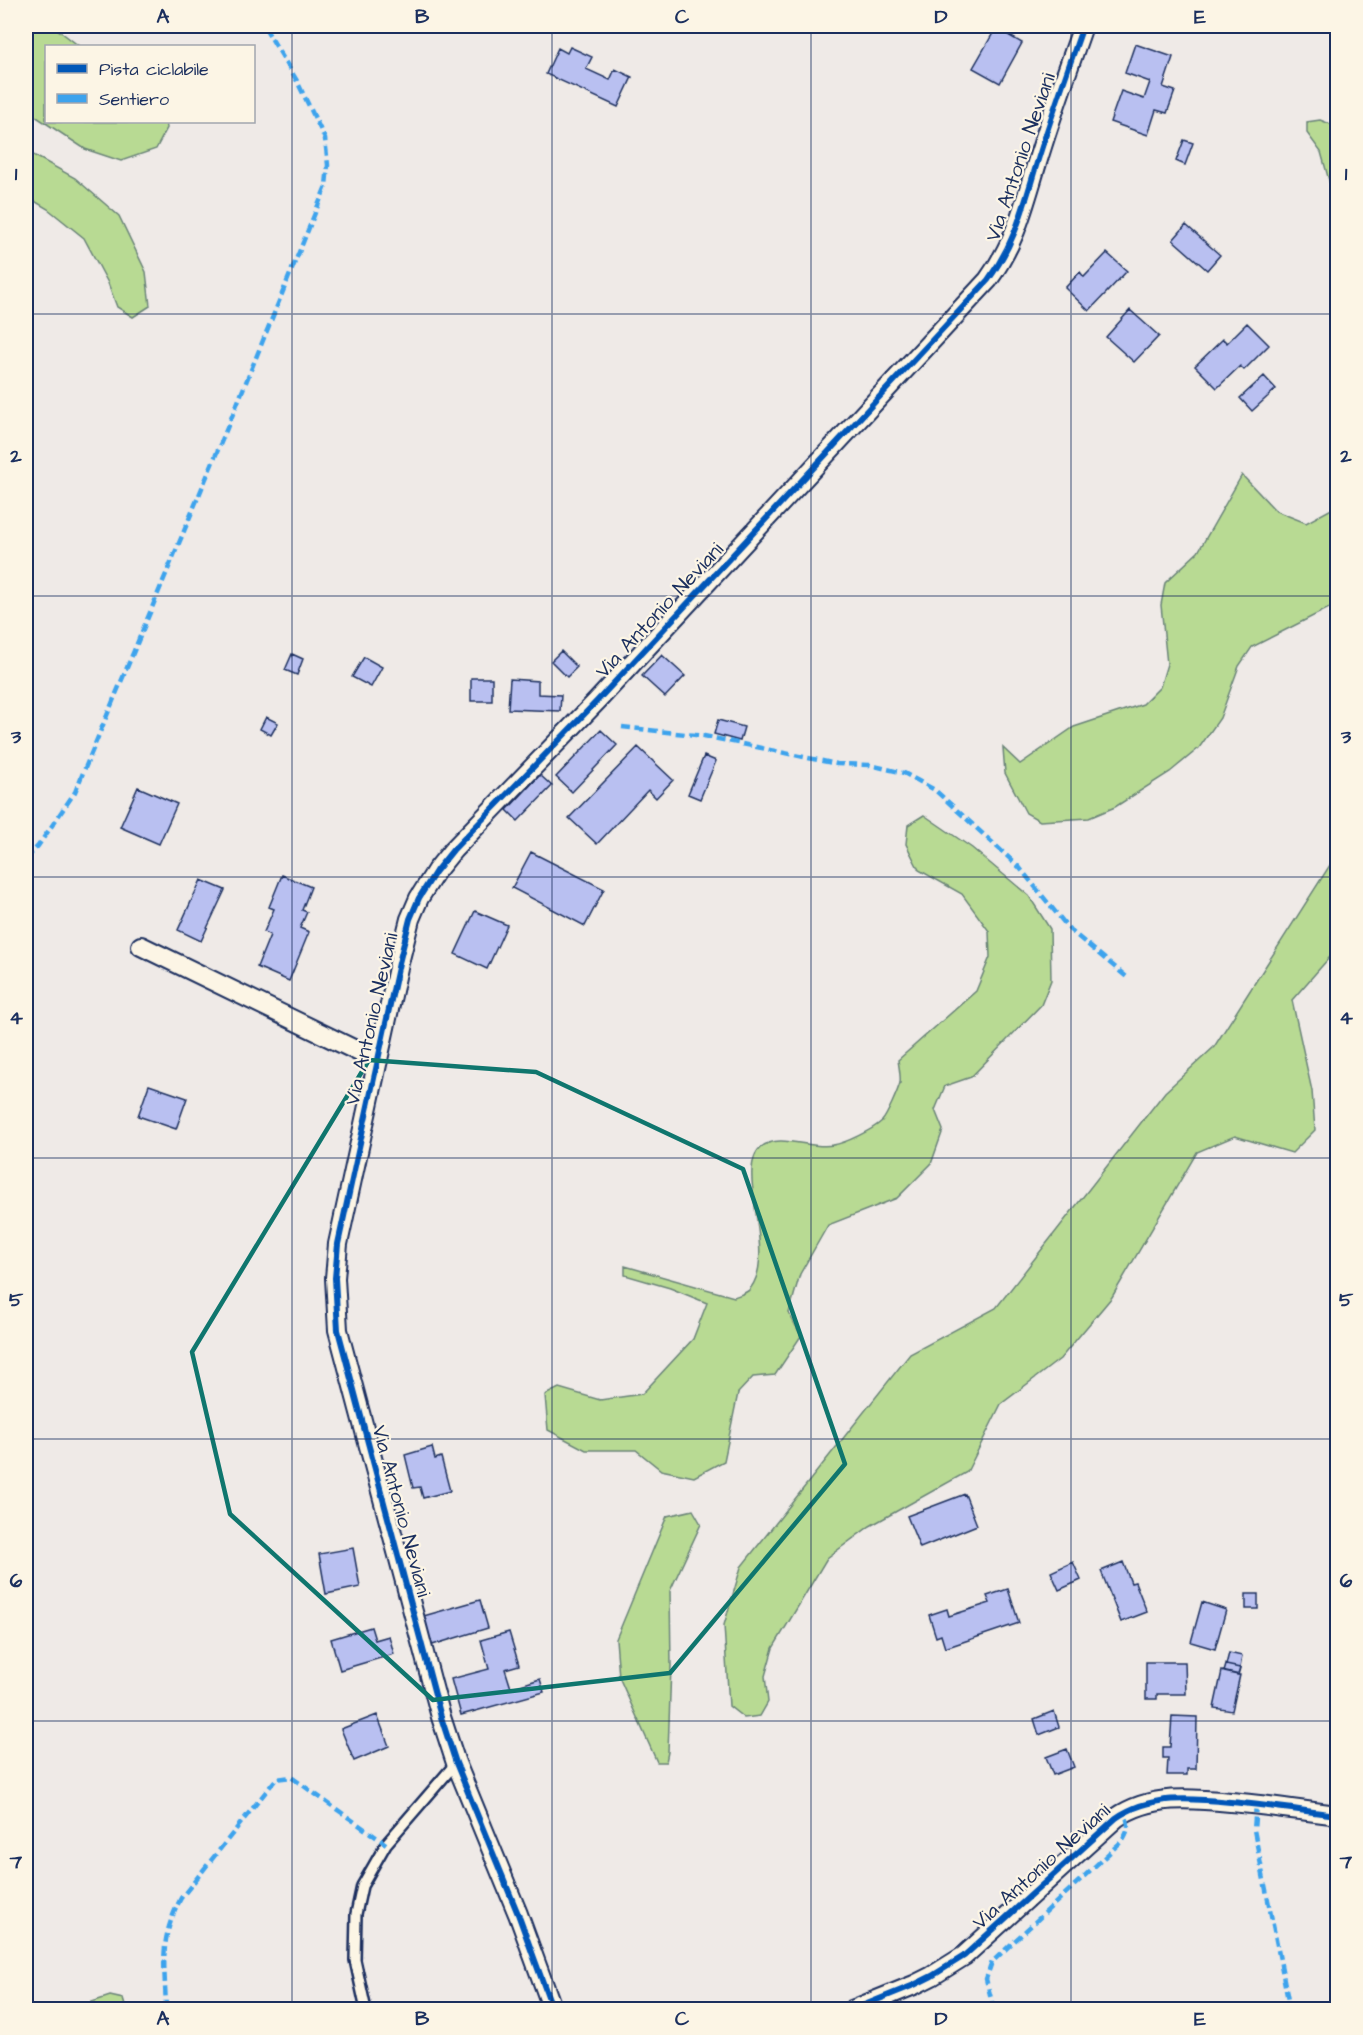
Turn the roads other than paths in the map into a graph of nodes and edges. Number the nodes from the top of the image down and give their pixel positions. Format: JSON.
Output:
{"nodes":[{"id":1,"x":1083,"y":26,"type":"edge"},
{"id":2,"x":141,"y":946,"type":"dead end"},
{"id":3,"x":378,"y":1061,"type":"junction"},
{"id":4,"x":456,"y":1763,"type":"junction"},
{"id":5,"x":1338,"y":1815,"type":"edge"},
{"id":6,"x":366,"y":2010,"type":"edge"},
{"id":7,"x":553,"y":2010,"type":"edge"},
{"id":8,"x":852,"y":2010,"type":"edge"}],
"edges":[{"from":1,"to":3,"type":"street","name":"Via Antonio Neviani"},
{"from":2,"to":3,"type":"street"},
{"from":3,"to":4,"type":"street","name":"Via Antonio Neviani"},
{"from":4,"to":6,"type":"lane"},
{"from":4,"to":7,"type":"street","name":"Via Antonio Neviani"},
{"from":5,"to":8,"type":"street","name":"Via Antonio Neviani"}]}
